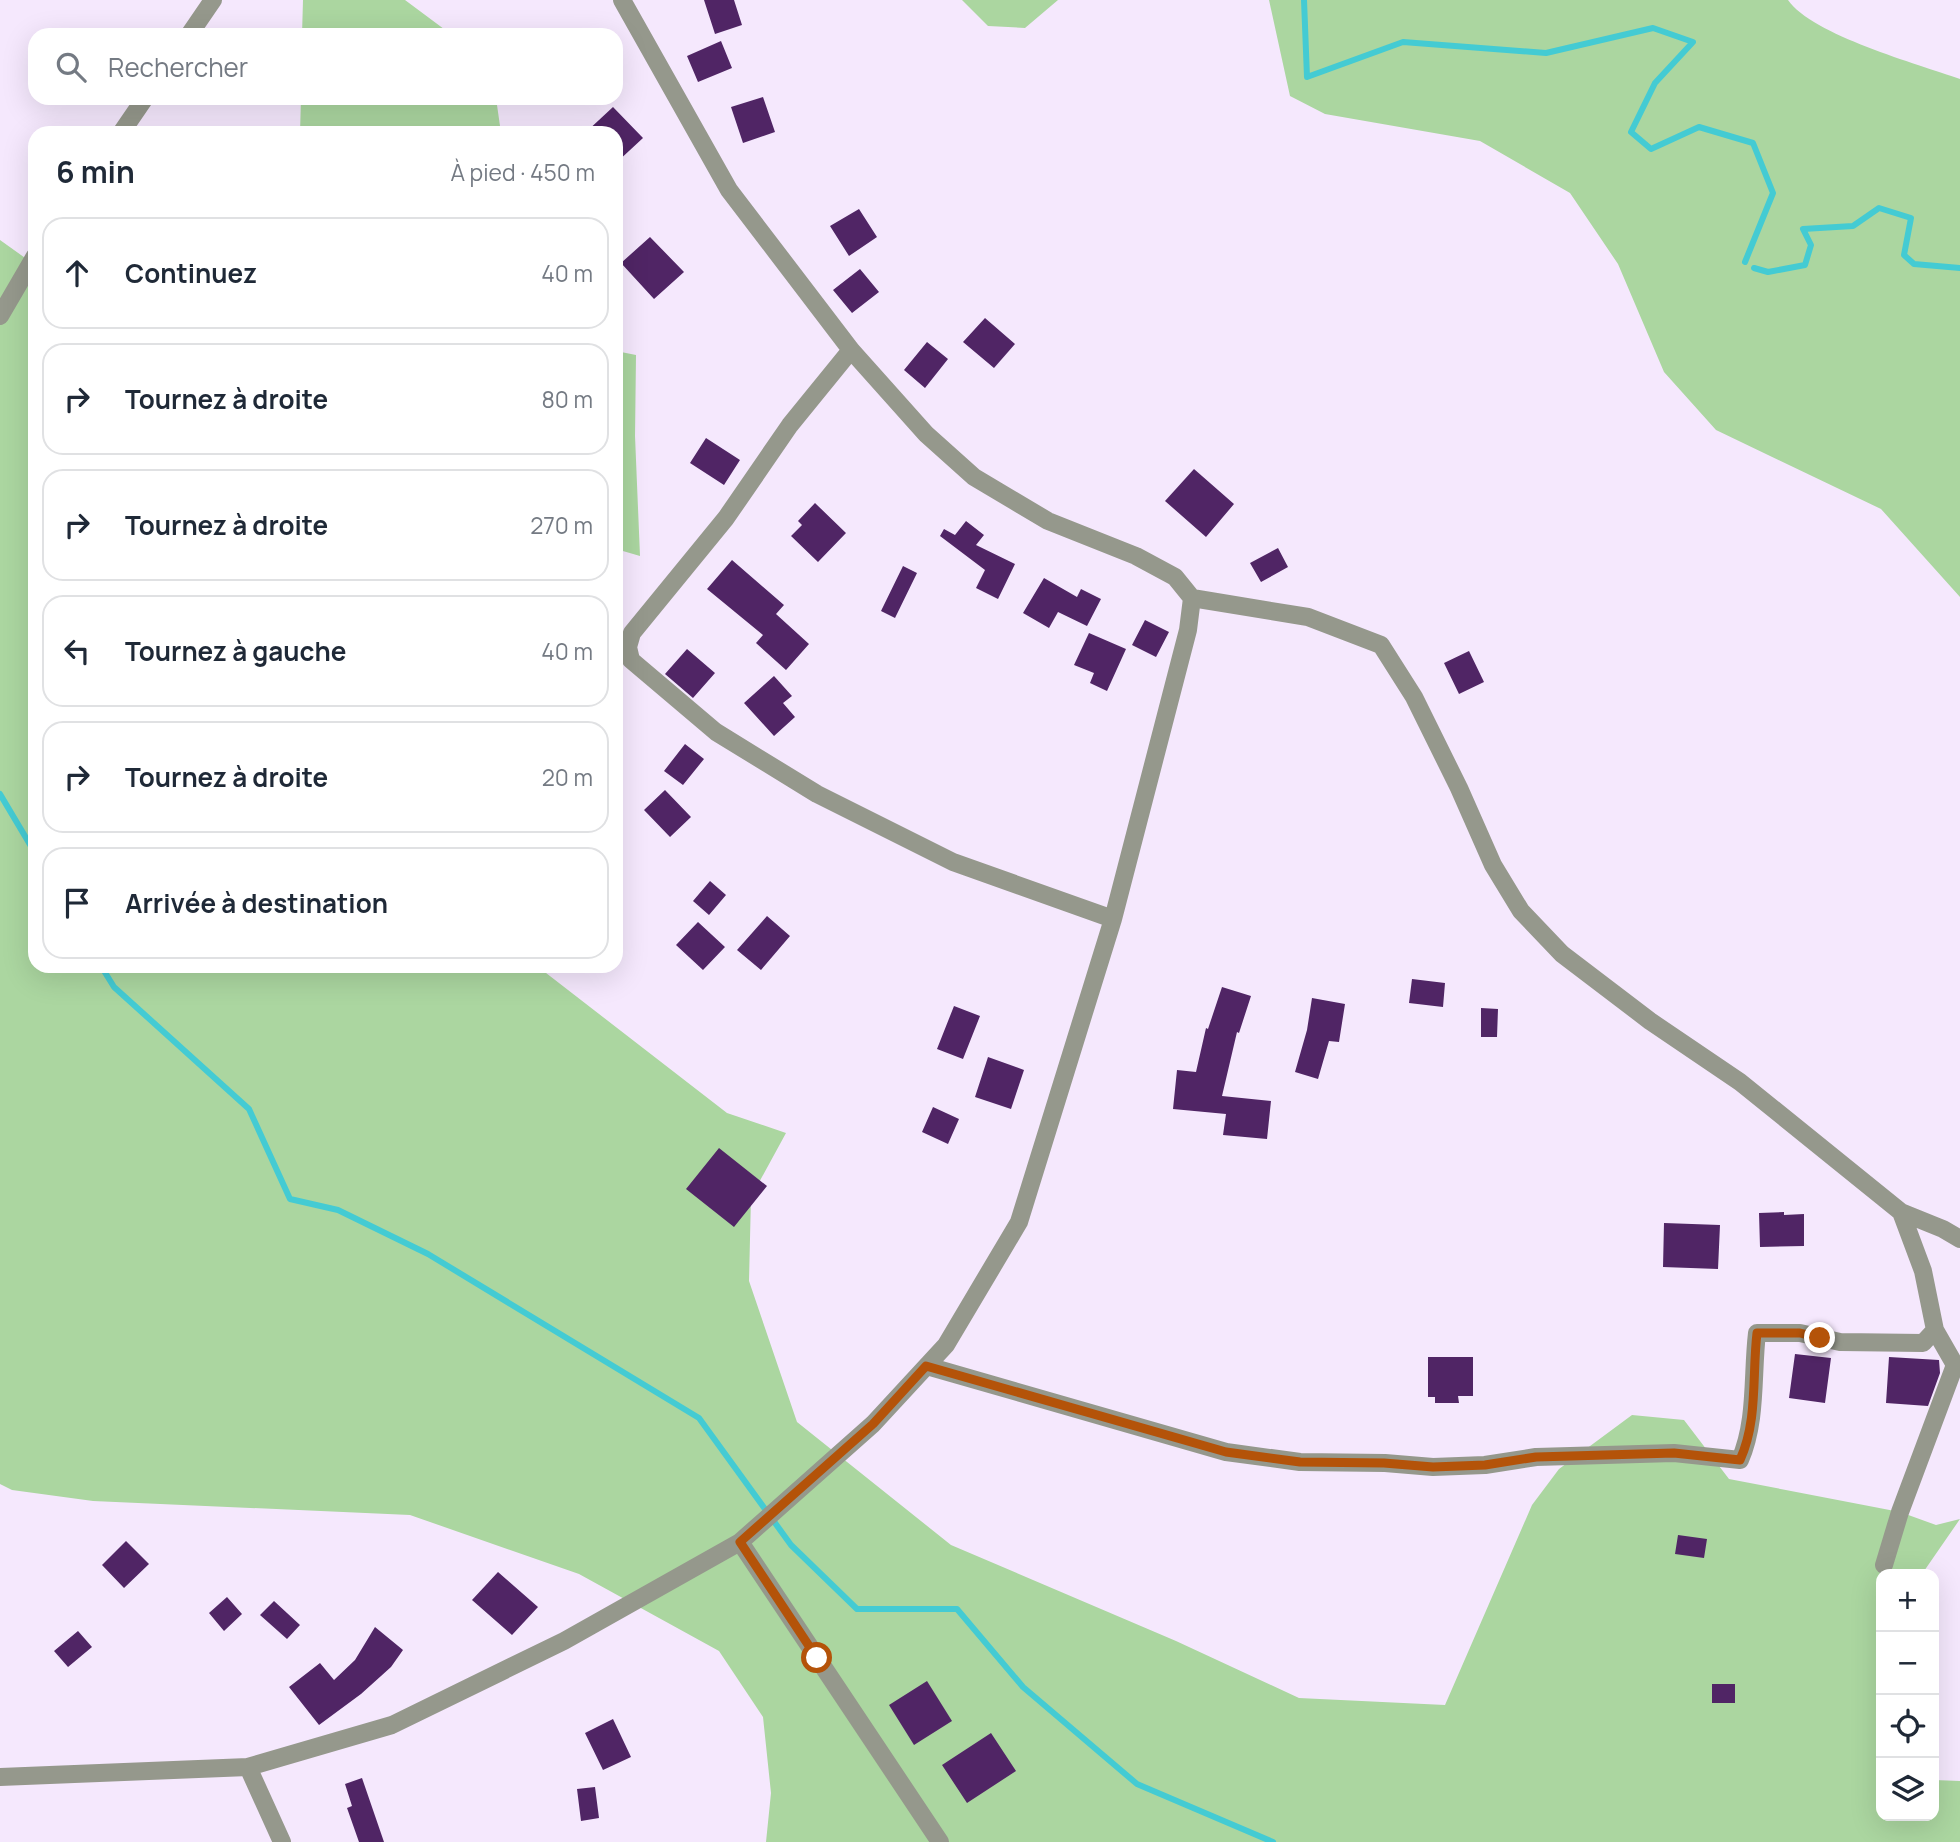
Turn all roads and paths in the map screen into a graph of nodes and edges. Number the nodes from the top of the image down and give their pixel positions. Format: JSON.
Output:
{"nodes":[{"id":1,"x":213,"y":0,"type":"edge"},
{"id":2,"x":622,"y":0,"type":"edge"},
{"id":3,"x":194,"y":28,"type":"edge"},
{"id":4,"x":140,"y":105,"type":"edge"},
{"id":5,"x":126,"y":126,"type":"edge"},
{"id":6,"x":28,"y":268,"type":"edge"},
{"id":7,"x":0,"y":316,"type":"edge"},
{"id":8,"x":851,"y":350,"type":"junction"},
{"id":9,"x":1192,"y":598,"type":"junction"},
{"id":10,"x":1113,"y":919,"type":"junction"},
{"id":11,"x":1901,"y":1212,"type":"junction"},
{"id":12,"x":1960,"y":1239,"type":"edge"},
{"id":13,"x":1935,"y":1330,"type":"junction"},
{"id":14,"x":926,"y":1366,"type":"junction"},
{"id":15,"x":740,"y":1542,"type":"junction"},
{"id":16,"x":1884,"y":1565,"type":"dead end"},
{"id":17,"x":248,"y":1767,"type":"junction"},
{"id":18,"x":0,"y":1777,"type":"edge"},
{"id":19,"x":282,"y":1842,"type":"edge"},
{"id":20,"x":940,"y":1842,"type":"edge"}],
"edges":[{"from":1,"to":3,"type":"street"},
{"from":2,"to":8,"type":"street"},
{"from":4,"to":5,"type":"street"},
{"from":6,"to":7,"type":"street"},
{"from":8,"to":9,"type":"street"},
{"from":8,"to":10,"type":"street"},
{"from":9,"to":10,"type":"street"},
{"from":9,"to":11,"type":"street"},
{"from":10,"to":14,"type":"street"},
{"from":11,"to":12,"type":"street"},
{"from":11,"to":13,"type":"street"},
{"from":13,"to":14,"type":"street"},
{"from":13,"to":16,"type":"street"},
{"from":14,"to":15,"type":"street"},
{"from":15,"to":17,"type":"street"},
{"from":15,"to":20,"type":"street"},
{"from":17,"to":18,"type":"street"},
{"from":17,"to":19,"type":"street"}]}
